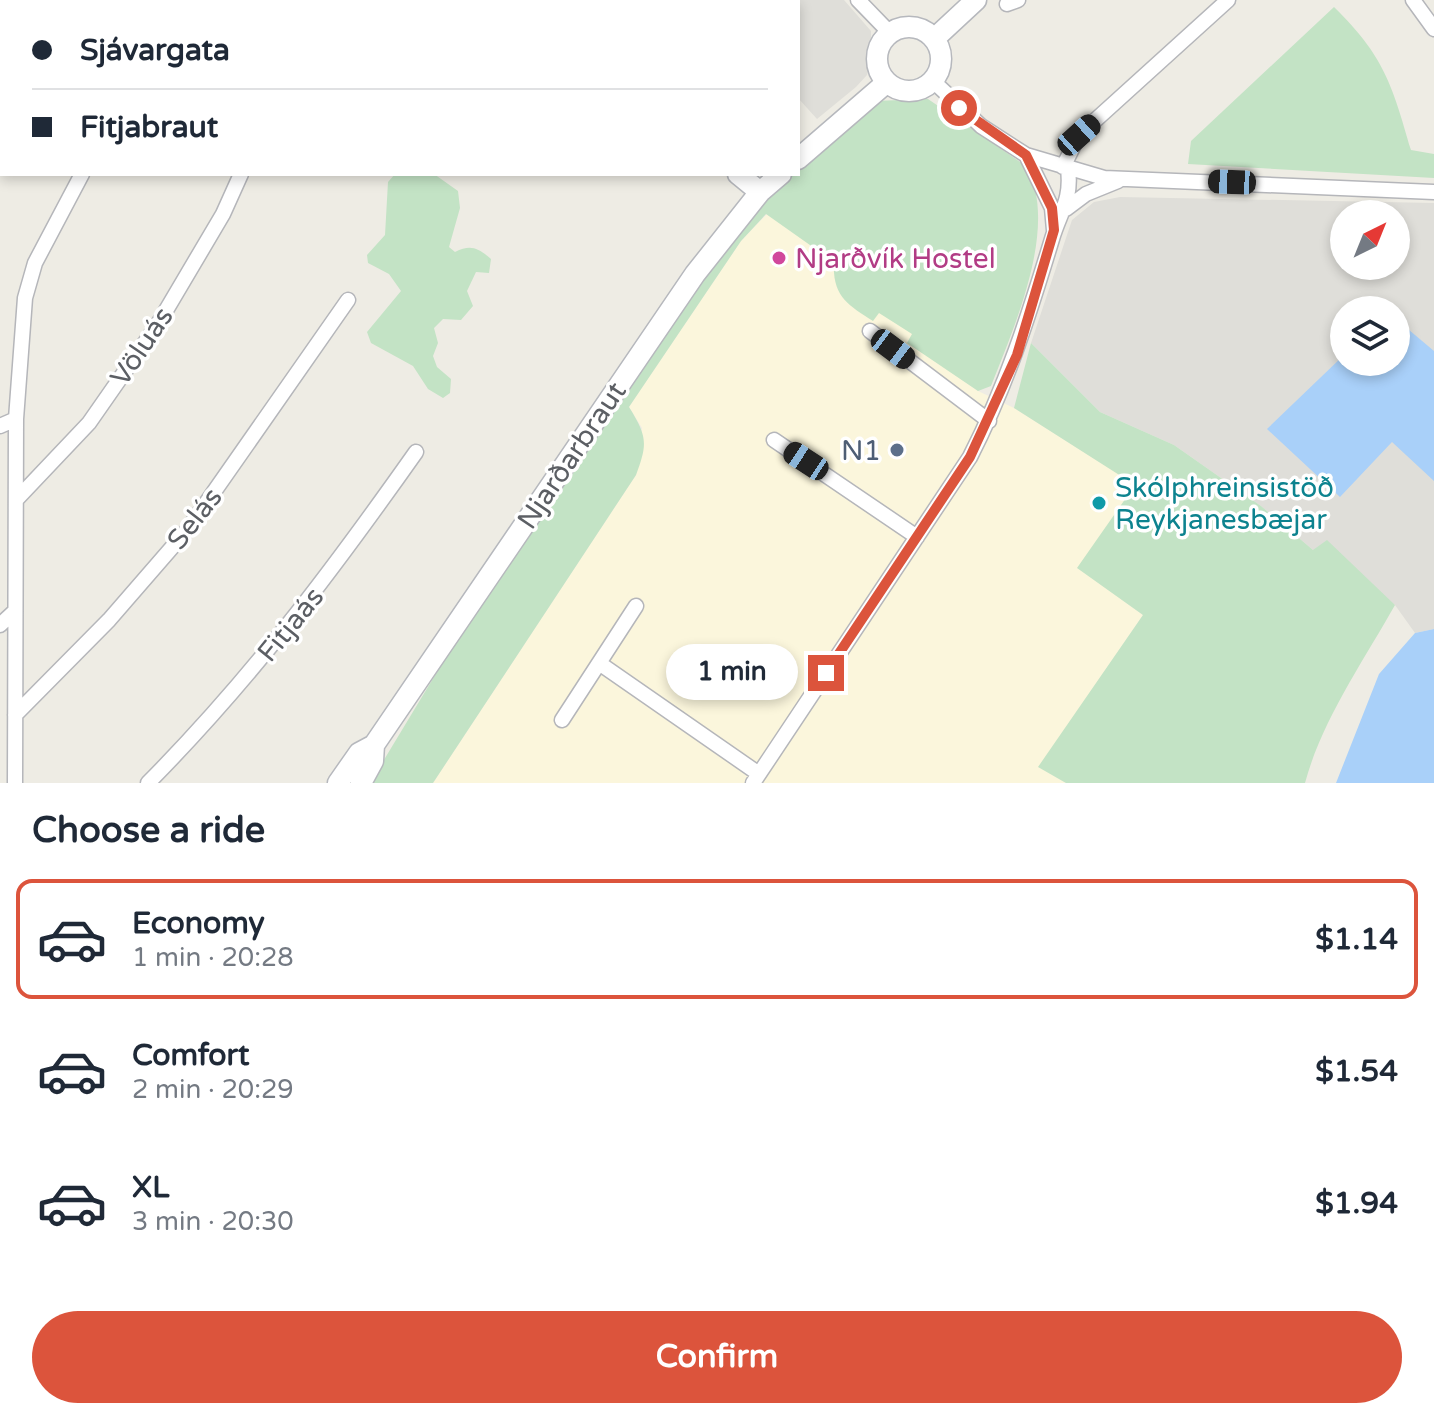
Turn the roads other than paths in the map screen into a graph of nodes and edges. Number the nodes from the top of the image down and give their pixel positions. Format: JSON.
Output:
{"nodes":[{"id":1,"x":976,"y":0,"type":"edge"},
{"id":2,"x":1228,"y":0,"type":"edge"},
{"id":3,"x":1413,"y":0,"type":"edge"},
{"id":4,"x":863,"y":2,"type":"edge"},
{"id":5,"x":1434,"y":29,"type":"edge"},
{"id":6,"x":890,"y":33,"type":"junction"},
{"id":7,"x":934,"y":39,"type":"junction"},
{"id":8,"x":933,"y":81,"type":"junction"},
{"id":9,"x":886,"y":83,"type":"junction"},
{"id":10,"x":1026,"y":155,"type":"junction"},
{"id":11,"x":800,"y":157,"type":"edge"},
{"id":12,"x":1066,"y":168,"type":"junction"},
{"id":13,"x":81,"y":176,"type":"edge"},
{"id":14,"x":240,"y":176,"type":"edge"},
{"id":15,"x":740,"y":176,"type":"edge"},
{"id":16,"x":779,"y":176,"type":"edge"},
{"id":17,"x":1121,"y":180,"type":"junction"},
{"id":18,"x":760,"y":192,"type":"junction"},
{"id":19,"x":1434,"y":192,"type":"edge"},
{"id":20,"x":1059,"y":208,"type":"junction"},
{"id":21,"x":348,"y":300,"type":"dead end"},
{"id":22,"x":870,"y":331,"type":"dead end"},
{"id":23,"x":16,"y":419,"type":"junction"},
{"id":24,"x":989,"y":421,"type":"junction"},
{"id":25,"x":0,"y":426,"type":"edge"},
{"id":26,"x":774,"y":440,"type":"dead end"},
{"id":27,"x":416,"y":452,"type":"dead end"},
{"id":28,"x":16,"y":500,"type":"junction"},
{"id":29,"x":917,"y":537,"type":"junction"},
{"id":30,"x":636,"y":606,"type":"dead end"},
{"id":31,"x":15,"y":611,"type":"junction"},
{"id":32,"x":0,"y":625,"type":"edge"},
{"id":33,"x":599,"y":663,"type":"junction"},
{"id":34,"x":15,"y":715,"type":"junction"},
{"id":35,"x":562,"y":720,"type":"dead end"},
{"id":36,"x":374,"y":745,"type":"junction"},
{"id":37,"x":756,"y":778,"type":"edge"},
{"id":38,"x":15,"y":783,"type":"edge"},
{"id":39,"x":148,"y":783,"type":"edge"},
{"id":40,"x":338,"y":783,"type":"edge"},
{"id":41,"x":361,"y":783,"type":"edge"}],
"edges":[{"from":1,"to":7,"type":"main road"},
{"from":2,"to":12,"type":"street"},
{"from":3,"to":5,"type":"street"},
{"from":4,"to":6,"type":"street"},
{"from":6,"to":7,"type":"main road"},
{"from":6,"to":9,"type":"main road"},
{"from":7,"to":8,"type":"main road"},
{"from":8,"to":9,"type":"main road"},
{"from":8,"to":10,"type":"street"},
{"from":9,"to":11,"type":"main road"},
{"from":10,"to":12,"type":"street"},
{"from":10,"to":20,"type":"street"},
{"from":12,"to":17,"type":"street"},
{"from":12,"to":20,"type":"street"},
{"from":13,"to":23,"type":"street"},
{"from":14,"to":28,"type":"street","name":"Völuás"},
{"from":15,"to":18,"type":"main road"},
{"from":16,"to":18,"type":"main road","name":"Njarðarbraut"},
{"from":17,"to":19,"type":"street"},
{"from":17,"to":20,"type":"street"},
{"from":18,"to":36,"type":"main road","name":"Njarðarbraut"},
{"from":20,"to":24,"type":"street"},
{"from":21,"to":34,"type":"street","name":"Selás"},
{"from":22,"to":24,"type":"street"},
{"from":23,"to":25,"type":"street"},
{"from":23,"to":28,"type":"street"},
{"from":24,"to":29,"type":"street"},
{"from":26,"to":29,"type":"street"},
{"from":27,"to":39,"type":"street","name":"Fitjaás"},
{"from":28,"to":31,"type":"street"},
{"from":29,"to":37,"type":"street"},
{"from":30,"to":33,"type":"street"},
{"from":31,"to":32,"type":"street"},
{"from":31,"to":34,"type":"street"},
{"from":33,"to":35,"type":"street"},
{"from":33,"to":37,"type":"street"},
{"from":34,"to":38,"type":"street"},
{"from":36,"to":40,"type":"main road","name":"Njarðarbraut"},
{"from":36,"to":41,"type":"main road","name":"Njarðarbraut"}]}
